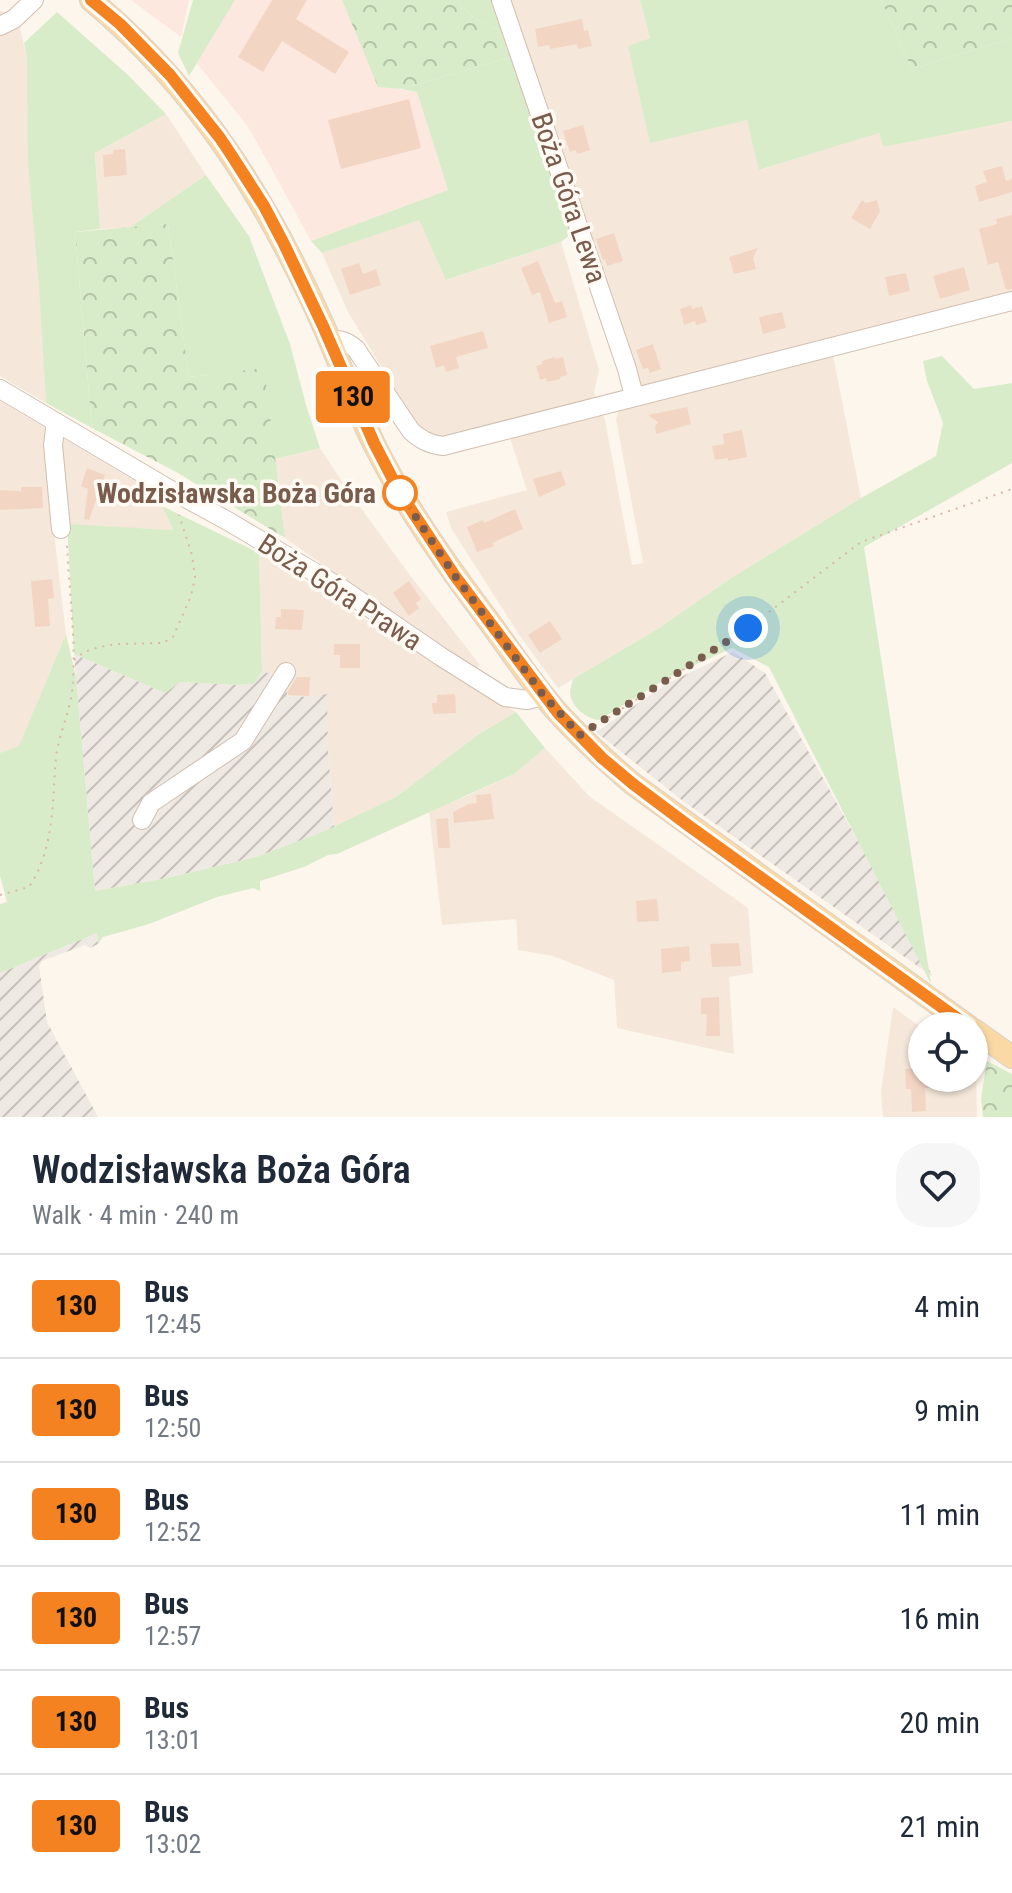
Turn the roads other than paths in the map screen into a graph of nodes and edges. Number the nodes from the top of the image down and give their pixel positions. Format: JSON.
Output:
{"nodes":[{"id":1,"x":34,"y":0,"type":"edge"},
{"id":2,"x":91,"y":0,"type":"edge"},
{"id":3,"x":501,"y":0,"type":"edge"},
{"id":4,"x":0,"y":26,"type":"edge"},
{"id":5,"x":1012,"y":301,"type":"edge"},
{"id":6,"x":330,"y":341,"type":"junction"},
{"id":7,"x":0,"y":389,"type":"edge"},
{"id":8,"x":634,"y":396,"type":"junction"},
{"id":9,"x":56,"y":422,"type":"junction"},
{"id":10,"x":61,"y":529,"type":"dead end"},
{"id":11,"x":286,"y":672,"type":"dead end"},
{"id":12,"x":544,"y":696,"type":"junction"},
{"id":13,"x":142,"y":820,"type":"dead end"},
{"id":14,"x":948,"y":1012,"type":"edge"},
{"id":15,"x":988,"y":1040,"type":"edge"},
{"id":16,"x":1012,"y":1057,"type":"edge"}],
"edges":[{"from":1,"to":4,"type":"street"},
{"from":2,"to":6,"type":"main road"},
{"from":3,"to":8,"type":"street","name":"Boża Góra Lewa"},
{"from":5,"to":8,"type":"street"},
{"from":6,"to":8,"type":"street"},
{"from":6,"to":12,"type":"main road"},
{"from":7,"to":9,"type":"street","name":"Boża Góra Prawa"},
{"from":9,"to":10,"type":"street"},
{"from":9,"to":12,"type":"street","name":"Boża Góra Prawa"},
{"from":11,"to":13,"type":"street"},
{"from":12,"to":14,"type":"main road"},
{"from":15,"to":16,"type":"main road"}]}
